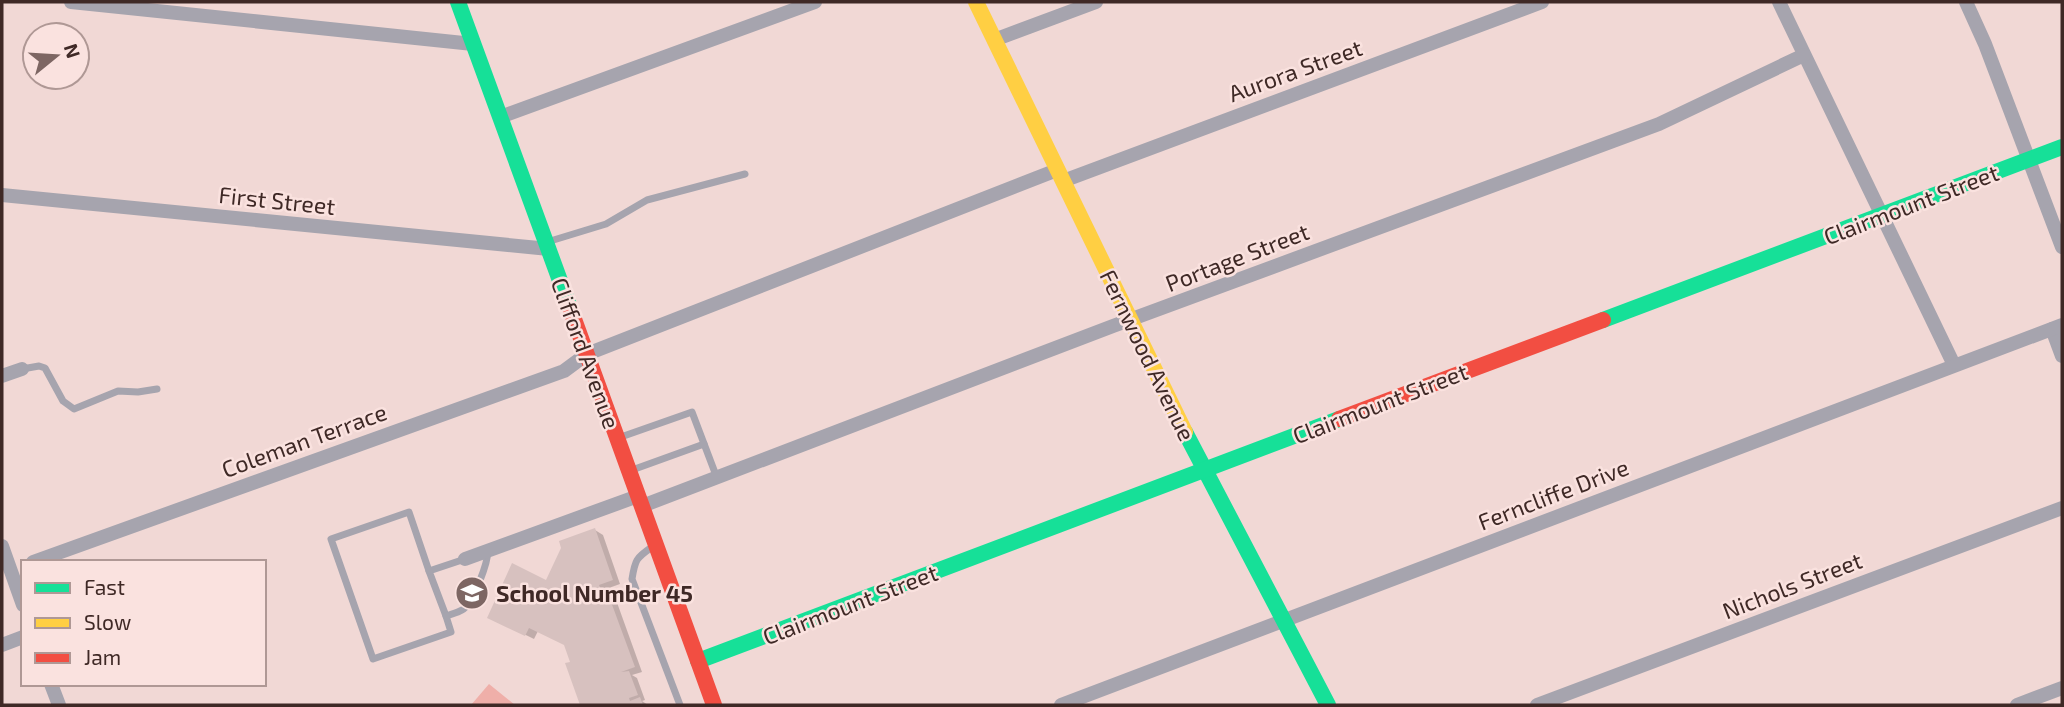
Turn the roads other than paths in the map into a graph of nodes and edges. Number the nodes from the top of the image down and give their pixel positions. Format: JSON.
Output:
{"nodes":[{"id":1,"x":71,"y":2,"type":"edge"},
{"id":2,"x":458,"y":2,"type":"edge"},
{"id":3,"x":815,"y":2,"type":"edge"},
{"id":4,"x":976,"y":2,"type":"edge"},
{"id":5,"x":1096,"y":2,"type":"edge"},
{"id":6,"x":1542,"y":2,"type":"edge"},
{"id":7,"x":1779,"y":2,"type":"edge"},
{"id":8,"x":1966,"y":2,"type":"edge"},
{"id":9,"x":995,"y":40,"type":"junction"},
{"id":10,"x":473,"y":44,"type":"junction"},
{"id":11,"x":1804,"y":55,"type":"junction"},
{"id":12,"x":500,"y":117,"type":"junction"},
{"id":13,"x":2062,"y":147,"type":"edge"},
{"id":14,"x":2029,"y":159,"type":"junction"},
{"id":15,"x":745,"y":174,"type":"dead end"},
{"id":16,"x":1060,"y":175,"type":"junction"},
{"id":17,"x":2,"y":195,"type":"edge"},
{"id":18,"x":1881,"y":215,"type":"junction"},
{"id":19,"x":547,"y":246,"type":"junction"},
{"id":20,"x":2062,"y":247,"type":"edge"},
{"id":21,"x":1131,"y":320,"type":"junction"},
{"id":22,"x":2057,"y":327,"type":"edge"},
{"id":23,"x":587,"y":354,"type":"junction"},
{"id":24,"x":2062,"y":356,"type":"edge"},
{"id":25,"x":1954,"y":365,"type":"junction"},
{"id":26,"x":22,"y":369,"type":"joint"},
{"id":27,"x":2,"y":376,"type":"edge"},
{"id":28,"x":157,"y":389,"type":"dead end"},
{"id":29,"x":617,"y":438,"type":"junction"},
{"id":30,"x":704,"y":444,"type":"junction"},
{"id":31,"x":1204,"y":469,"type":"junction"},
{"id":32,"x":629,"y":471,"type":"junction"},
{"id":33,"x":717,"y":478,"type":"junction"},
{"id":34,"x":640,"y":501,"type":"junction"},
{"id":35,"x":2062,"y":508,"type":"edge"},
{"id":36,"x":656,"y":544,"type":"junction"},
{"id":37,"x":2,"y":546,"type":"edge"},
{"id":38,"x":488,"y":550,"type":"junction"},
{"id":39,"x":465,"y":559,"type":"joint"},
{"id":40,"x":39,"y":560,"type":"edge"},
{"id":41,"x":16,"y":568,"type":"edge"},
{"id":42,"x":429,"y":570,"type":"junction"},
{"id":43,"x":21,"y":594,"type":"edge"},
{"id":44,"x":446,"y":616,"type":"junction"},
{"id":45,"x":1284,"y":621,"type":"junction"},
{"id":46,"x":21,"y":638,"type":"edge"},
{"id":47,"x":2,"y":645,"type":"edge"},
{"id":48,"x":698,"y":661,"type":"junction"},
{"id":49,"x":52,"y":686,"type":"edge"},
{"id":50,"x":2062,"y":688,"type":"edge"},
{"id":51,"x":59,"y":705,"type":"edge"},
{"id":52,"x":680,"y":705,"type":"edge"},
{"id":53,"x":714,"y":705,"type":"edge"},
{"id":54,"x":1060,"y":705,"type":"edge"},
{"id":55,"x":1328,"y":705,"type":"edge"},
{"id":56,"x":1537,"y":705,"type":"edge"},
{"id":57,"x":2017,"y":705,"type":"edge"}],
"edges":[{"from":1,"to":10,"type":"street"},
{"from":2,"to":10,"type":"street","name":"Clifford Avenue"},
{"from":3,"to":12,"type":"street"},
{"from":4,"to":9,"type":"street","name":"Fernwood Avenue"},
{"from":5,"to":9,"type":"street"},
{"from":6,"to":16,"type":"street","name":"Aurora Street"},
{"from":7,"to":11,"type":"street"},
{"from":8,"to":14,"type":"street"},
{"from":9,"to":16,"type":"street","name":"Fernwood Avenue"},
{"from":10,"to":12,"type":"street","name":"Clifford Avenue"},
{"from":11,"to":18,"type":"street"},
{"from":11,"to":21,"type":"street","name":"Portage Street"},
{"from":12,"to":19,"type":"street","name":"Clifford Avenue"},
{"from":13,"to":14,"type":"street","name":"Clairmount Street"},
{"from":14,"to":18,"type":"street","name":"Clairmount Street"},
{"from":14,"to":20,"type":"street"},
{"from":15,"to":19,"type":"lane"},
{"from":16,"to":21,"type":"street","name":"Fernwood Avenue"},
{"from":16,"to":23,"type":"street","name":"Aurora Street"},
{"from":17,"to":19,"type":"street","name":"First Street"},
{"from":18,"to":25,"type":"street"},
{"from":18,"to":31,"type":"street","name":"Clairmount Street"},
{"from":19,"to":23,"type":"street","name":"Clifford Avenue"},
{"from":21,"to":31,"type":"street","name":"Fernwood Avenue"},
{"from":21,"to":33,"type":"street","name":"Portage Street"},
{"from":22,"to":24,"type":"street"},
{"from":22,"to":25,"type":"street","name":"Ferncliffe Drive"},
{"from":23,"to":29,"type":"street","name":"Clifford Avenue"},
{"from":23,"to":40,"type":"street","name":"Coleman Terrace"},
{"from":25,"to":45,"type":"street","name":"Ferncliffe Drive"},
{"from":26,"to":27,"type":"street"},
{"from":26,"to":28,"type":"lane"},
{"from":29,"to":30,"type":"lane"},
{"from":29,"to":32,"type":"street","name":"Clifford Avenue"},
{"from":30,"to":32,"type":"lane"},
{"from":30,"to":33,"type":"lane"},
{"from":31,"to":45,"type":"street","name":"Fernwood Avenue"},
{"from":31,"to":48,"type":"street","name":"Clairmount Street"},
{"from":32,"to":34,"type":"street","name":"Clifford Avenue"},
{"from":33,"to":34,"type":"street","name":"Portage Street"},
{"from":34,"to":36,"type":"street","name":"Clifford Avenue"},
{"from":34,"to":38,"type":"street","name":"Portage Street"},
{"from":35,"to":56,"type":"street","name":"Nichols Street"},
{"from":36,"to":48,"type":"street","name":"Clifford Avenue"},
{"from":36,"to":52,"type":"lane"},
{"from":37,"to":41,"type":"street"},
{"from":38,"to":39,"type":"street","name":"Portage Street"},
{"from":38,"to":44,"type":"lane"},
{"from":39,"to":42,"type":"lane"},
{"from":41,"to":43,"type":"street"},
{"from":42,"to":44,"type":"lane"},
{"from":42,"to":44,"type":"lane"},
{"from":45,"to":54,"type":"street","name":"Ferncliffe Drive"},
{"from":45,"to":55,"type":"street","name":"Fernwood Avenue"},
{"from":46,"to":47,"type":"street"},
{"from":48,"to":53,"type":"street","name":"Clifford Avenue"},
{"from":49,"to":51,"type":"street"},
{"from":50,"to":57,"type":"street"}]}
